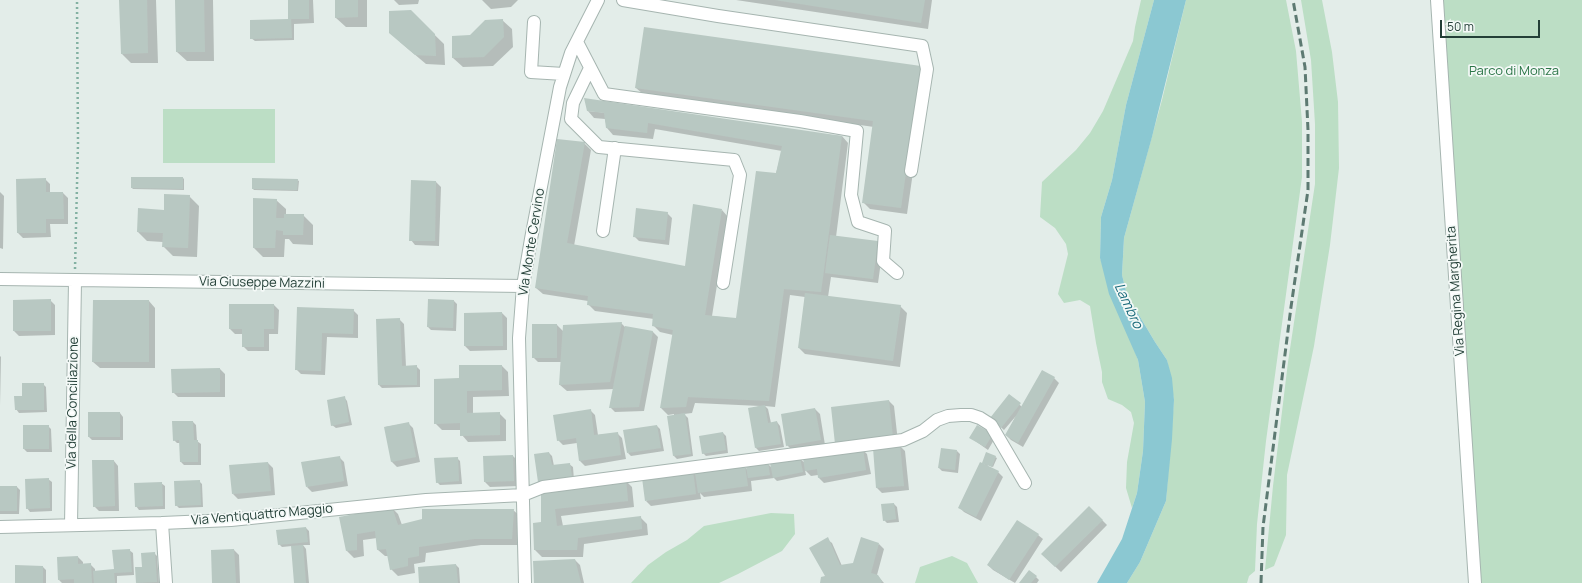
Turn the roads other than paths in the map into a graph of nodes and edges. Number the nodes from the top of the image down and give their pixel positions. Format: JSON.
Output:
{"nodes":[{"id":1,"x":598,"y":0,"type":"edge"},
{"id":2,"x":622,"y":0,"type":"edge"},
{"id":3,"x":1437,"y":0,"type":"edge"},
{"id":4,"x":534,"y":22,"type":"dead end"},
{"id":5,"x":577,"y":42,"type":"junction"},
{"id":6,"x":590,"y":68,"type":"junction"},
{"id":7,"x":564,"y":74,"type":"junction"},
{"id":8,"x":614,"y":148,"type":"junction"},
{"id":9,"x":911,"y":171,"type":"dead end"},
{"id":10,"x":602,"y":230,"type":"dead end"},
{"id":11,"x":897,"y":273,"type":"dead end"},
{"id":12,"x":0,"y":279,"type":"edge"},
{"id":13,"x":75,"y":281,"type":"junction"},
{"id":14,"x":723,"y":283,"type":"dead end"},
{"id":15,"x":523,"y":286,"type":"junction"},
{"id":16,"x":1025,"y":483,"type":"dead end"},
{"id":17,"x":523,"y":495,"type":"junction"},
{"id":18,"x":162,"y":523,"type":"junction"},
{"id":19,"x":71,"y":525,"type":"junction"},
{"id":20,"x":0,"y":527,"type":"edge"},
{"id":21,"x":166,"y":583,"type":"edge"},
{"id":22,"x":525,"y":583,"type":"edge"},
{"id":23,"x":1475,"y":583,"type":"edge"}],
"edges":[{"from":1,"to":5,"type":"street","name":"Via Monte Cervino"},
{"from":2,"to":9,"type":"street"},
{"from":3,"to":23,"type":"street","name":"Via Regina Margherita"},
{"from":4,"to":7,"type":"street"},
{"from":5,"to":6,"type":"street"},
{"from":5,"to":7,"type":"street","name":"Via Monte Cervino"},
{"from":6,"to":8,"type":"street"},
{"from":6,"to":11,"type":"street"},
{"from":7,"to":15,"type":"street","name":"Via Monte Cervino"},
{"from":8,"to":10,"type":"street"},
{"from":8,"to":14,"type":"street"},
{"from":12,"to":13,"type":"street","name":"Via Giuseppe Mazzini"},
{"from":13,"to":15,"type":"street","name":"Via Giuseppe Mazzini"},
{"from":13,"to":19,"type":"street","name":"Via della Conciliazione"},
{"from":15,"to":17,"type":"street","name":"Via Monte Cervino"},
{"from":16,"to":17,"type":"street","name":"Via Ventiquattro Maggio"},
{"from":17,"to":18,"type":"street","name":"Via Ventiquattro Maggio"},
{"from":17,"to":22,"type":"street"},
{"from":18,"to":19,"type":"street","name":"Via Ventiquattro Maggio"},
{"from":18,"to":21,"type":"street"},
{"from":19,"to":20,"type":"street","name":"Via Ventiquattro Maggio"}]}
